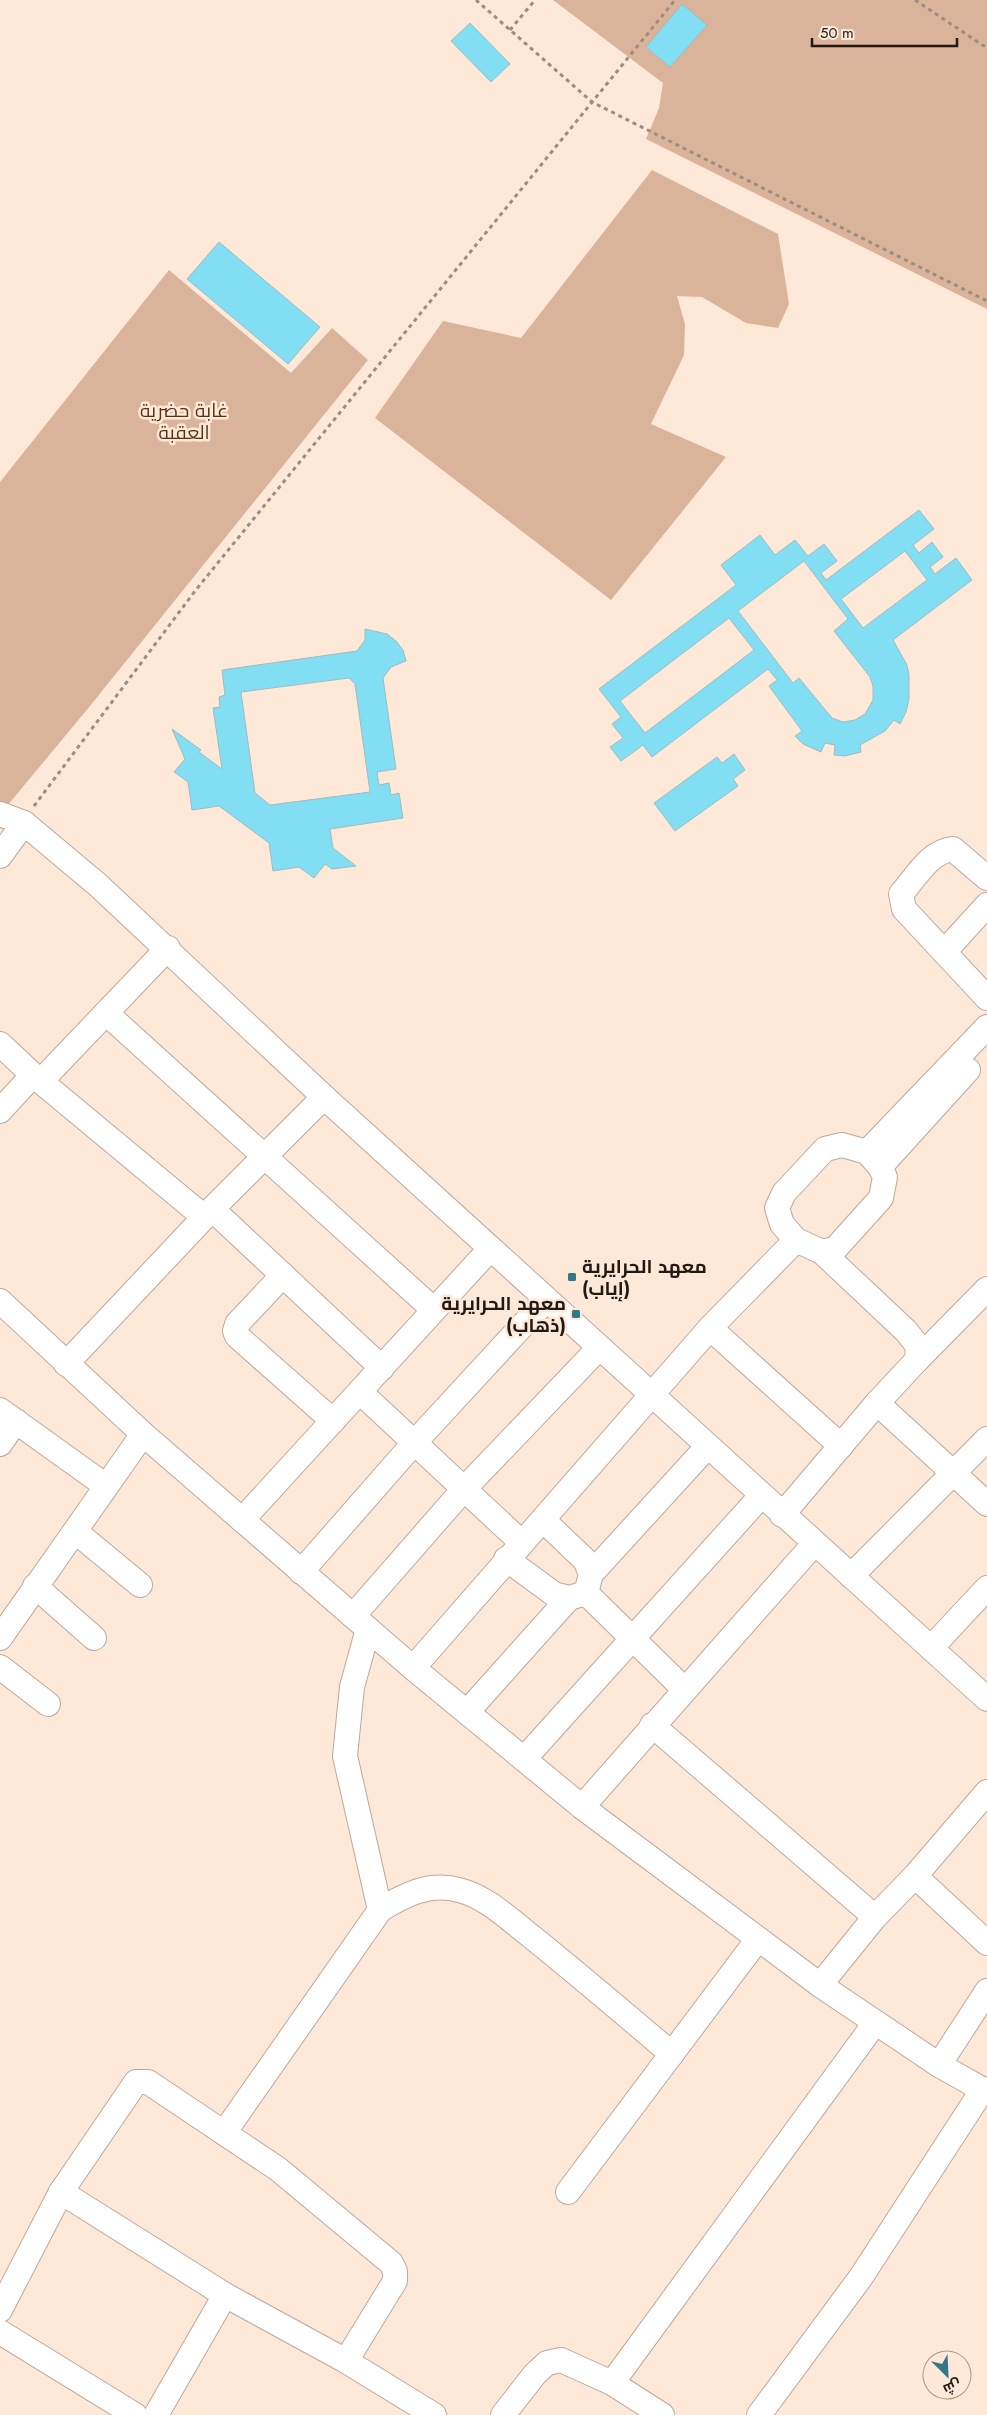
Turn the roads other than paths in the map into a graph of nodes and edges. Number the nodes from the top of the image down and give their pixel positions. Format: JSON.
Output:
{"nodes":[{"id":1,"x":0,"y":814,"type":"edge"},
{"id":2,"x":24,"y":823,"type":"junction"},
{"id":3,"x":0,"y":856,"type":"edge"},
{"id":4,"x":987,"y":878,"type":"edge"},
{"id":5,"x":987,"y":905,"type":"edge"},
{"id":6,"x":168,"y":948,"type":"junction"},
{"id":7,"x":945,"y":951,"type":"junction"},
{"id":8,"x":987,"y":998,"type":"edge"},
{"id":9,"x":106,"y":1013,"type":"junction"},
{"id":10,"x":987,"y":1027,"type":"edge"},
{"id":11,"x":0,"y":1044,"type":"edge"},
{"id":12,"x":987,"y":1048,"type":"edge"},
{"id":13,"x":37,"y":1078,"type":"junction"},
{"id":14,"x":324,"y":1097,"type":"junction"},
{"id":15,"x":0,"y":1111,"type":"edge"},
{"id":16,"x":264,"y":1157,"type":"junction"},
{"id":17,"x":874,"y":1160,"type":"junction"},
{"id":18,"x":208,"y":1213,"type":"junction"},
{"id":19,"x":796,"y":1240,"type":"junction"},
{"id":20,"x":490,"y":1249,"type":"junction"},
{"id":21,"x":822,"y":1252,"type":"junction"},
{"id":22,"x":283,"y":1275,"type":"junction"},
{"id":23,"x":987,"y":1289,"type":"edge"},
{"id":24,"x":546,"y":1300,"type":"junction"},
{"id":25,"x":0,"y":1301,"type":"edge"},
{"id":26,"x":434,"y":1310,"type":"junction"},
{"id":27,"x":710,"y":1328,"type":"junction"},
{"id":28,"x":599,"y":1348,"type":"junction"},
{"id":29,"x":918,"y":1360,"type":"junction"},
{"id":30,"x":66,"y":1364,"type":"junction"},
{"id":31,"x":382,"y":1368,"type":"junction"},
{"id":32,"x":360,"y":1392,"type":"junction"},
{"id":33,"x":650,"y":1395,"type":"junction"},
{"id":34,"x":878,"y":1403,"type":"junction"},
{"id":35,"x":8,"y":1416,"type":"edge"},
{"id":36,"x":333,"y":1421,"type":"junction"},
{"id":37,"x":143,"y":1434,"type":"junction"},
{"id":38,"x":987,"y":1439,"type":"edge"},
{"id":39,"x":414,"y":1443,"type":"junction"},
{"id":40,"x":0,"y":1444,"type":"edge"},
{"id":41,"x":841,"y":1446,"type":"junction"},
{"id":42,"x":707,"y":1447,"type":"junction"},
{"id":43,"x":954,"y":1472,"type":"junction"},
{"id":44,"x":106,"y":1486,"type":"junction"},
{"id":45,"x":464,"y":1489,"type":"junction"},
{"id":46,"x":761,"y":1496,"type":"junction"},
{"id":47,"x":987,"y":1504,"type":"edge"},
{"id":48,"x":782,"y":1515,"type":"junction"},
{"id":49,"x":242,"y":1520,"type":"junction"},
{"id":50,"x":544,"y":1520,"type":"junction"},
{"id":51,"x":76,"y":1532,"type":"junction"},
{"id":52,"x":814,"y":1544,"type":"junction"},
{"id":53,"x":514,"y":1551,"type":"junction"},
{"id":54,"x":302,"y":1572,"type":"junction"},
{"id":55,"x":851,"y":1576,"type":"junction"},
{"id":56,"x":140,"y":1585,"type":"dead end"},
{"id":57,"x":35,"y":1586,"type":"junction"},
{"id":58,"x":987,"y":1588,"type":"edge"},
{"id":59,"x":582,"y":1589,"type":"junction"},
{"id":60,"x":361,"y":1623,"type":"junction"},
{"id":61,"x":0,"y":1638,"type":"edge"},
{"id":62,"x":94,"y":1638,"type":"dead end"},
{"id":63,"x":632,"y":1640,"type":"junction"},
{"id":64,"x":931,"y":1648,"type":"junction"},
{"id":65,"x":0,"y":1667,"type":"edge"},
{"id":66,"x":413,"y":1668,"type":"junction"},
{"id":67,"x":684,"y":1689,"type":"junction"},
{"id":68,"x":987,"y":1699,"type":"edge"},
{"id":69,"x":48,"y":1704,"type":"dead end"},
{"id":70,"x":467,"y":1712,"type":"junction"},
{"id":71,"x":652,"y":1726,"type":"junction"},
{"id":72,"x":524,"y":1759,"type":"junction"},
{"id":73,"x":987,"y":1792,"type":"edge"},
{"id":74,"x":582,"y":1807,"type":"junction"},
{"id":75,"x":915,"y":1876,"type":"junction"},
{"id":76,"x":380,"y":1910,"type":"junction"},
{"id":77,"x":875,"y":1917,"type":"junction"},
{"id":78,"x":758,"y":1939,"type":"junction"},
{"id":79,"x":987,"y":1943,"type":"edge"},
{"id":80,"x":820,"y":1985,"type":"junction"},
{"id":81,"x":987,"y":1991,"type":"edge"},
{"id":82,"x":875,"y":2022,"type":"junction"},
{"id":83,"x":672,"y":2054,"type":"junction"},
{"id":84,"x":939,"y":2065,"type":"junction"},
{"id":85,"x":985,"y":2090,"type":"edge"},
{"id":86,"x":224,"y":2133,"type":"junction"},
{"id":87,"x":61,"y":2192,"type":"junction"},
{"id":88,"x":568,"y":2192,"type":"dead end"},
{"id":89,"x":225,"y":2295,"type":"junction"},
{"id":90,"x":0,"y":2310,"type":"edge"},
{"id":91,"x":0,"y":2332,"type":"edge"},
{"id":92,"x":346,"y":2360,"type":"junction"},
{"id":93,"x":612,"y":2383,"type":"junction"},
{"id":94,"x":134,"y":2415,"type":"edge"},
{"id":95,"x":156,"y":2415,"type":"edge"},
{"id":96,"x":434,"y":2415,"type":"edge"},
{"id":97,"x":503,"y":2415,"type":"edge"},
{"id":98,"x":662,"y":2415,"type":"edge"},
{"id":99,"x":759,"y":2415,"type":"edge"}],
"edges":[{"from":1,"to":2,"type":"street"},
{"from":2,"to":3,"type":"street"},
{"from":2,"to":6,"type":"street"},
{"from":4,"to":7,"type":"street"},
{"from":5,"to":7,"type":"street"},
{"from":6,"to":9,"type":"street"},
{"from":6,"to":14,"type":"street"},
{"from":7,"to":8,"type":"street"},
{"from":9,"to":13,"type":"street"},
{"from":9,"to":16,"type":"street"},
{"from":10,"to":17,"type":"street"},
{"from":11,"to":13,"type":"street"},
{"from":12,"to":17,"type":"street"},
{"from":13,"to":15,"type":"street"},
{"from":13,"to":18,"type":"street"},
{"from":14,"to":16,"type":"street"},
{"from":14,"to":20,"type":"street"},
{"from":16,"to":18,"type":"street"},
{"from":16,"to":26,"type":"street"},
{"from":17,"to":19,"type":"street"},
{"from":17,"to":21,"type":"street"},
{"from":18,"to":22,"type":"street"},
{"from":18,"to":30,"type":"street"},
{"from":19,"to":21,"type":"street"},
{"from":19,"to":27,"type":"street"},
{"from":20,"to":24,"type":"street"},
{"from":20,"to":26,"type":"street"},
{"from":21,"to":29,"type":"street"},
{"from":22,"to":31,"type":"street"},
{"from":22,"to":36,"type":"street"},
{"from":23,"to":29,"type":"street"},
{"from":24,"to":28,"type":"street"},
{"from":24,"to":39,"type":"street"},
{"from":25,"to":30,"type":"street"},
{"from":26,"to":31,"type":"street"},
{"from":27,"to":33,"type":"street"},
{"from":27,"to":41,"type":"street"},
{"from":28,"to":33,"type":"street"},
{"from":28,"to":45,"type":"street"},
{"from":29,"to":34,"type":"street"},
{"from":30,"to":37,"type":"street"},
{"from":31,"to":32,"type":"street"},
{"from":32,"to":36,"type":"street"},
{"from":32,"to":39,"type":"street"},
{"from":33,"to":42,"type":"street"},
{"from":33,"to":50,"type":"street"},
{"from":34,"to":41,"type":"street"},
{"from":34,"to":43,"type":"street"},
{"from":35,"to":40,"type":"street"},
{"from":35,"to":44,"type":"street"},
{"from":36,"to":49,"type":"street"},
{"from":37,"to":44,"type":"street"},
{"from":37,"to":49,"type":"street"},
{"from":38,"to":43,"type":"street"},
{"from":39,"to":45,"type":"street"},
{"from":39,"to":54,"type":"street"},
{"from":41,"to":48,"type":"street"},
{"from":42,"to":46,"type":"street"},
{"from":42,"to":59,"type":"street"},
{"from":43,"to":47,"type":"street"},
{"from":43,"to":55,"type":"street"},
{"from":44,"to":51,"type":"street"},
{"from":45,"to":53,"type":"street"},
{"from":45,"to":60,"type":"street"},
{"from":46,"to":48,"type":"street"},
{"from":46,"to":63,"type":"street"},
{"from":48,"to":52,"type":"street"},
{"from":49,"to":54,"type":"street"},
{"from":50,"to":53,"type":"street"},
{"from":50,"to":59,"type":"street"},
{"from":51,"to":56,"type":"street"},
{"from":51,"to":57,"type":"street"},
{"from":52,"to":55,"type":"street"},
{"from":52,"to":67,"type":"street"},
{"from":53,"to":59,"type":"street"},
{"from":53,"to":66,"type":"street"},
{"from":54,"to":60,"type":"street"},
{"from":55,"to":64,"type":"street"},
{"from":57,"to":61,"type":"street"},
{"from":57,"to":62,"type":"street"},
{"from":58,"to":64,"type":"street"},
{"from":59,"to":63,"type":"street"},
{"from":59,"to":70,"type":"street"},
{"from":60,"to":66,"type":"street"},
{"from":60,"to":76,"type":"street"},
{"from":63,"to":67,"type":"street"},
{"from":63,"to":72,"type":"street"},
{"from":64,"to":68,"type":"street"},
{"from":65,"to":69,"type":"street"},
{"from":66,"to":70,"type":"street"},
{"from":67,"to":71,"type":"street"},
{"from":70,"to":72,"type":"street"},
{"from":71,"to":74,"type":"street"},
{"from":71,"to":77,"type":"street"},
{"from":72,"to":74,"type":"street"},
{"from":73,"to":75,"type":"street"},
{"from":74,"to":78,"type":"street"},
{"from":75,"to":77,"type":"street"},
{"from":75,"to":79,"type":"street"},
{"from":76,"to":83,"type":"street"},
{"from":76,"to":86,"type":"street"},
{"from":77,"to":80,"type":"street"},
{"from":78,"to":80,"type":"street"},
{"from":78,"to":83,"type":"street"},
{"from":80,"to":82,"type":"street"},
{"from":81,"to":84,"type":"street"},
{"from":82,"to":84,"type":"street"},
{"from":82,"to":93,"type":"street"},
{"from":83,"to":88,"type":"street"},
{"from":84,"to":85,"type":"street"},
{"from":85,"to":99,"type":"street"},
{"from":86,"to":87,"type":"street"},
{"from":86,"to":92,"type":"street"},
{"from":87,"to":89,"type":"street"},
{"from":87,"to":90,"type":"street"},
{"from":89,"to":92,"type":"street"},
{"from":89,"to":95,"type":"street"},
{"from":91,"to":94,"type":"street"},
{"from":92,"to":96,"type":"street"},
{"from":93,"to":97,"type":"street"},
{"from":93,"to":98,"type":"street"}]}
